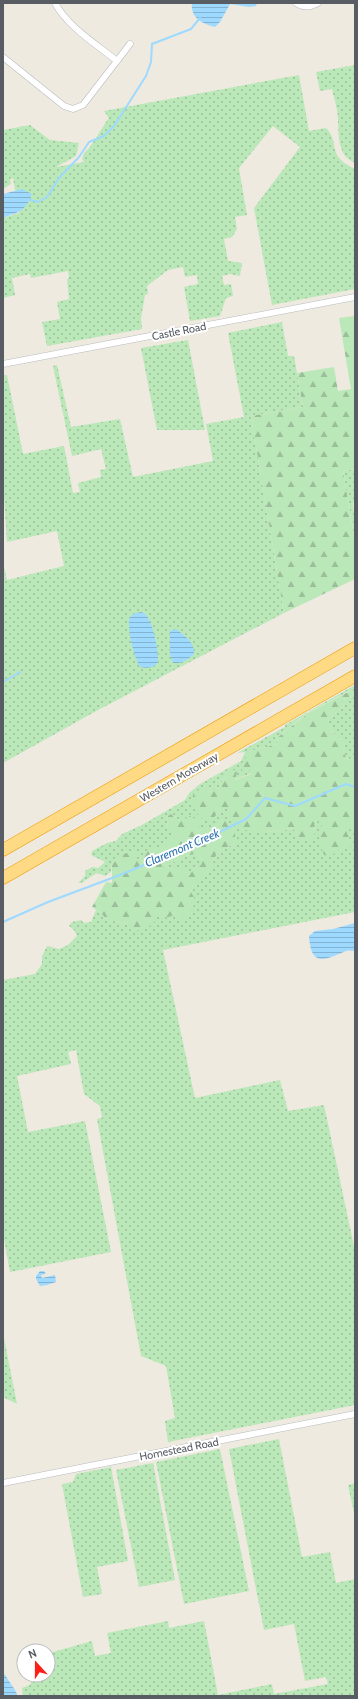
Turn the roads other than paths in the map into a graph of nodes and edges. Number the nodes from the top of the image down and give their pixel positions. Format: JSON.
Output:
{"nodes":[{"id":1,"x":55,"y":3,"type":"edge"},
{"id":2,"x":296,"y":3,"type":"edge"},
{"id":3,"x":318,"y":3,"type":"edge"},
{"id":4,"x":130,"y":44,"type":"dead end"},
{"id":5,"x":3,"y":57,"type":"edge"},
{"id":6,"x":117,"y":61,"type":"junction"},
{"id":7,"x":355,"y":297,"type":"edge"},
{"id":8,"x":3,"y":364,"type":"edge"},
{"id":9,"x":355,"y":648,"type":"edge"},
{"id":10,"x":355,"y":676,"type":"edge"},
{"id":11,"x":3,"y":850,"type":"edge"},
{"id":12,"x":3,"y":878,"type":"edge"},
{"id":13,"x":355,"y":1414,"type":"edge"},
{"id":14,"x":3,"y":1483,"type":"edge"}],
"edges":[{"from":1,"to":6,"type":"street"},
{"from":2,"to":3,"type":"street"},
{"from":4,"to":6,"type":"street"},
{"from":5,"to":6,"type":"street"},
{"from":7,"to":8,"type":"street","name":"Castle Road"},
{"from":9,"to":11,"type":"highway"},
{"from":10,"to":12,"type":"highway","name":"Western Motorway"},
{"from":13,"to":14,"type":"street","name":"Homestead Road"}]}
